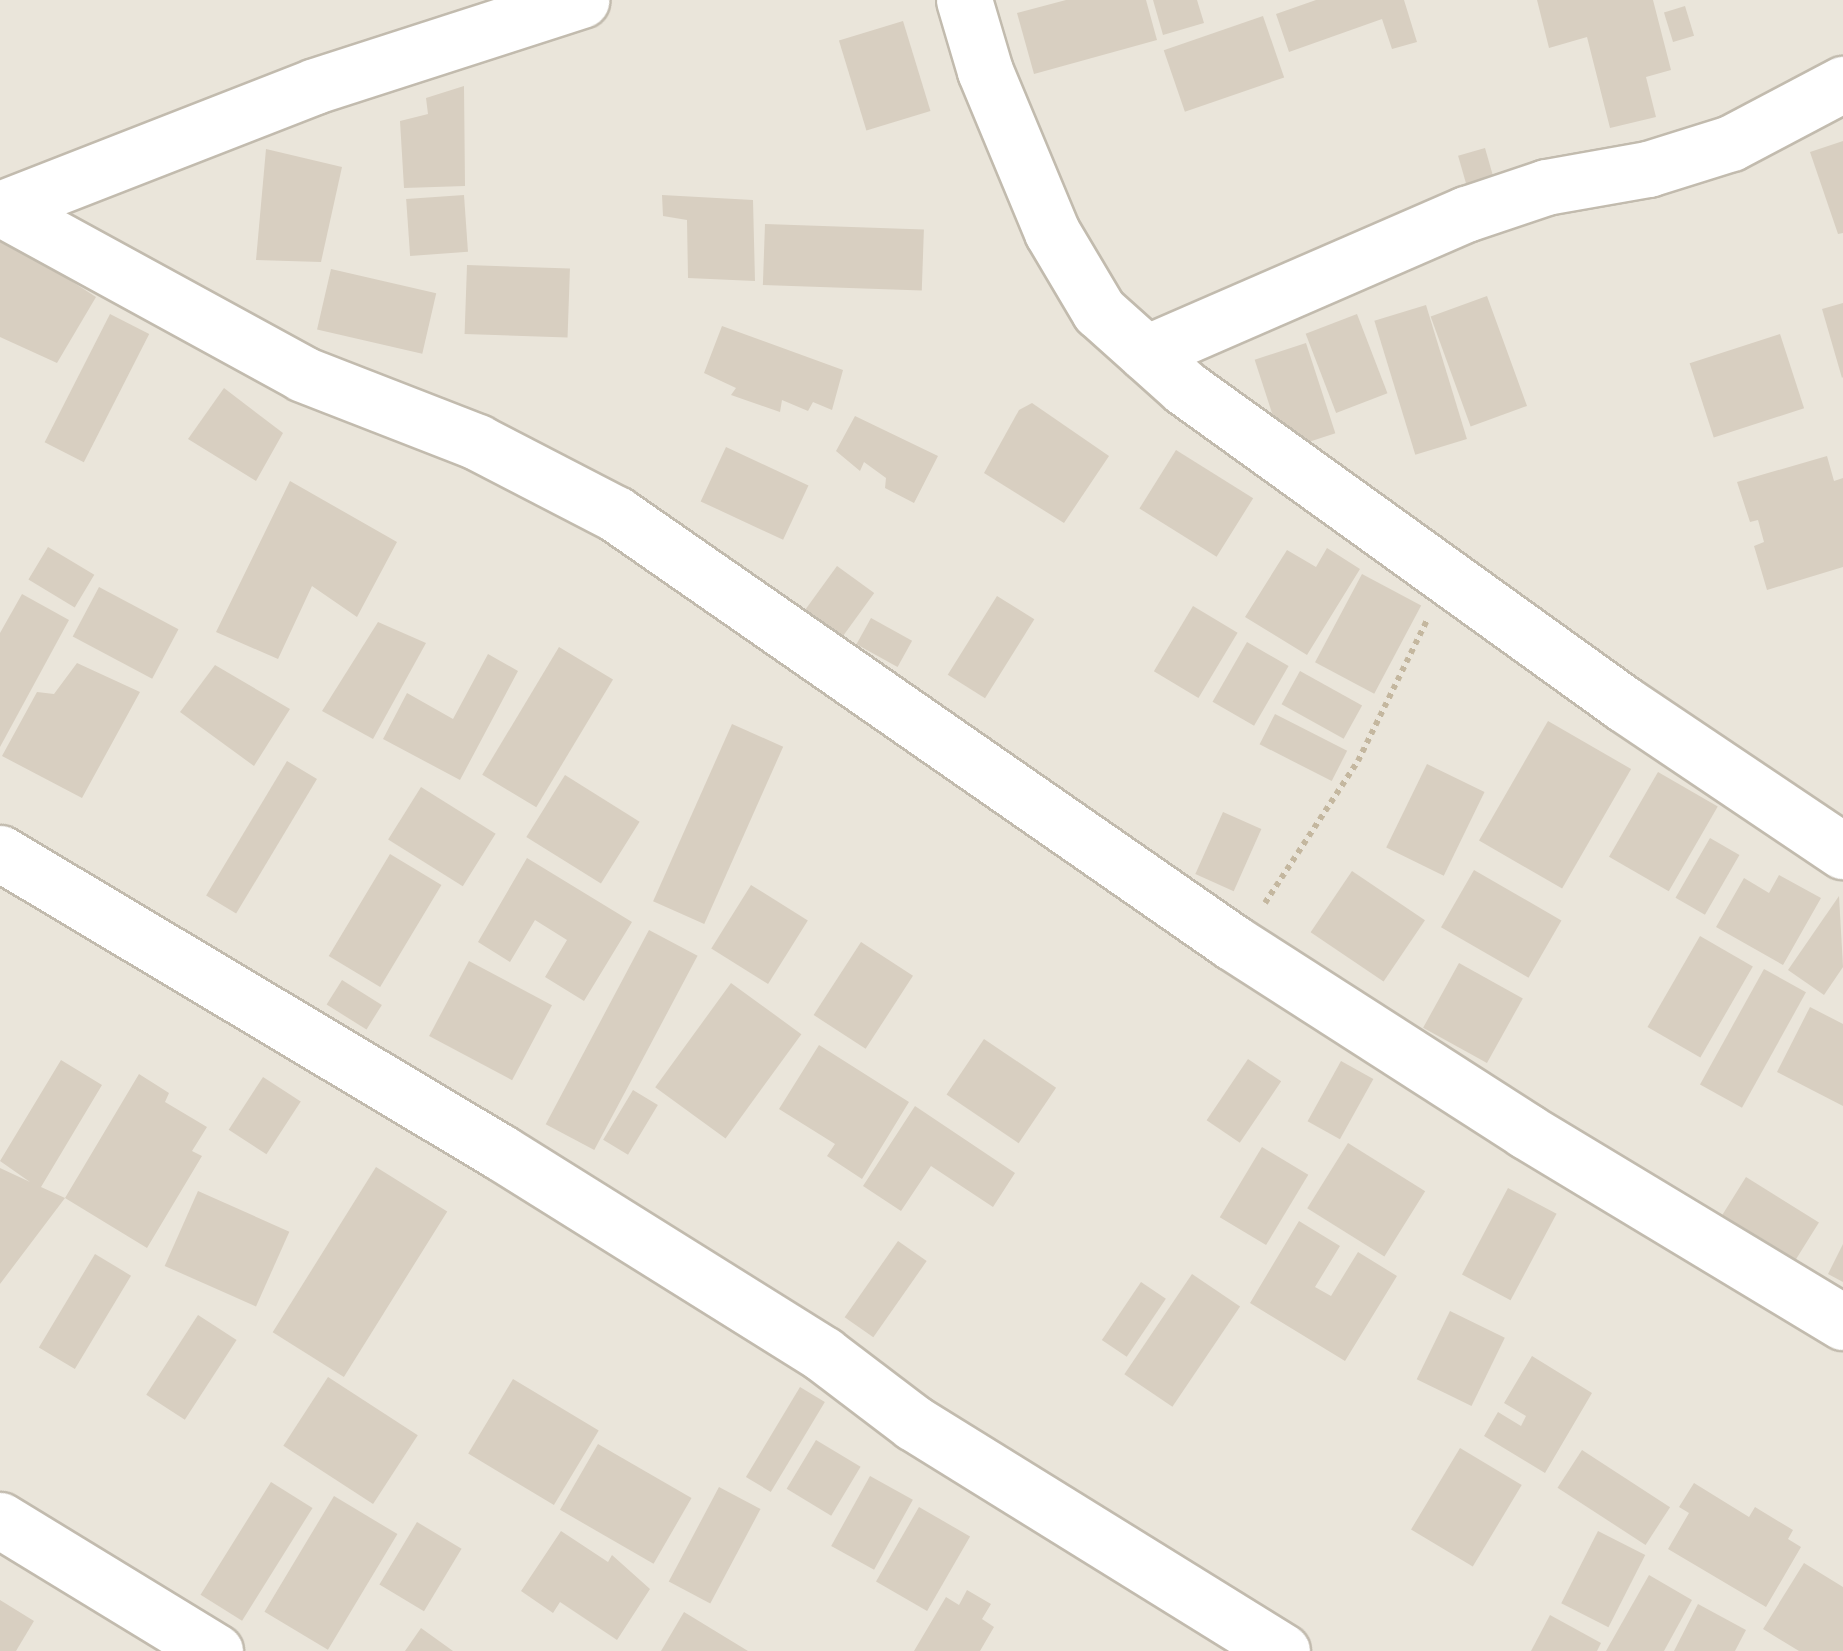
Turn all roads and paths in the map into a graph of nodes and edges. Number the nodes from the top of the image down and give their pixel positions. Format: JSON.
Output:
{"nodes":[{"id":1,"x":581,"y":0,"type":"edge"},
{"id":2,"x":964,"y":0,"type":"edge"},
{"id":3,"x":1843,"y":84,"type":"edge"},
{"id":4,"x":1,"y":209,"type":"edge"},
{"id":5,"x":1146,"y":353,"type":"junction"},
{"id":6,"x":1447,"y":575,"type":"junction"},
{"id":7,"x":1843,"y":850,"type":"edge"},
{"id":8,"x":0,"y":853,"type":"edge"},
{"id":9,"x":1232,"y":942,"type":"junction"},
{"id":10,"x":1843,"y":1322,"type":"edge"},
{"id":11,"x":0,"y":1520,"type":"edge"},
{"id":12,"x":215,"y":1651,"type":"edge"},
{"id":13,"x":1282,"y":1651,"type":"edge"}],
"edges":[{"from":1,"to":4,"type":"street"},
{"from":2,"to":5,"type":"street"},
{"from":3,"to":5,"type":"street"},
{"from":4,"to":9,"type":"street"},
{"from":5,"to":6,"type":"street"},
{"from":6,"to":7,"type":"street"},
{"from":6,"to":9,"type":"path"},
{"from":8,"to":13,"type":"street"},
{"from":9,"to":10,"type":"street"},
{"from":11,"to":12,"type":"street"}]}
